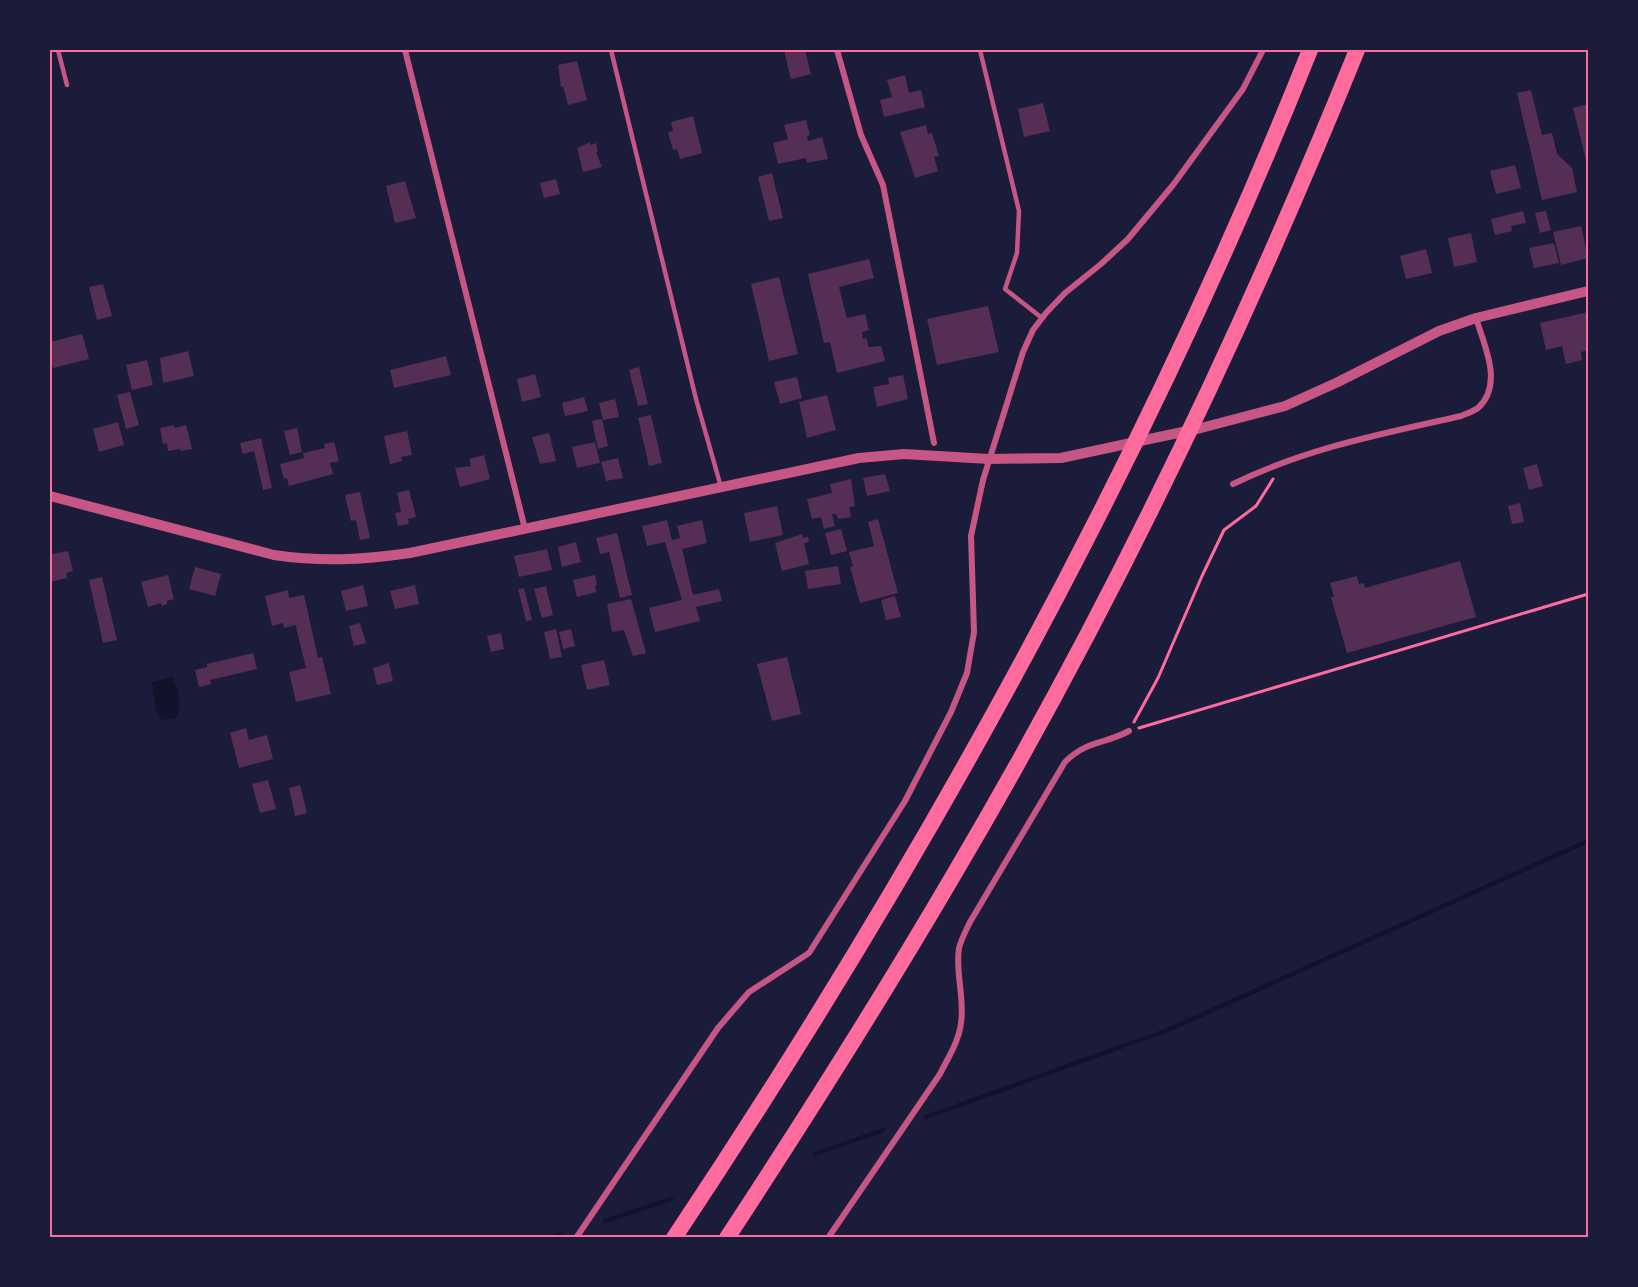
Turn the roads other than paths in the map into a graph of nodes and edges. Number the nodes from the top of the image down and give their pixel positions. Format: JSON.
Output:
{"nodes":[{"id":1,"x":58,"y":50,"type":"edge"},
{"id":2,"x":405,"y":50,"type":"edge"},
{"id":3,"x":611,"y":50,"type":"edge"},
{"id":4,"x":837,"y":50,"type":"edge"},
{"id":5,"x":980,"y":50,"type":"edge"},
{"id":6,"x":1263,"y":50,"type":"edge"},
{"id":7,"x":1310,"y":50,"type":"edge"},
{"id":8,"x":1357,"y":50,"type":"edge"},
{"id":9,"x":67,"y":85,"type":"dead end"},
{"id":10,"x":1588,"y":291,"type":"edge"},
{"id":11,"x":1042,"y":318,"type":"junction"},
{"id":12,"x":1476,"y":318,"type":"junction"},
{"id":13,"x":934,"y":443,"type":"dead end"},
{"id":14,"x":989,"y":459,"type":"junction"},
{"id":15,"x":1233,"y":484,"type":"dead end"},
{"id":16,"x":721,"y":487,"type":"junction"},
{"id":17,"x":50,"y":496,"type":"edge"},
{"id":18,"x":525,"y":529,"type":"junction"},
{"id":19,"x":1129,"y":731,"type":"road end"},
{"id":20,"x":576,"y":1238,"type":"edge"},
{"id":21,"x":674,"y":1238,"type":"edge"},
{"id":22,"x":727,"y":1238,"type":"edge"},
{"id":23,"x":828,"y":1238,"type":"edge"}],
"edges":[{"from":1,"to":9,"type":"lane"},
{"from":2,"to":18,"type":"street"},
{"from":3,"to":16,"type":"lane"},
{"from":4,"to":13,"type":"street"},
{"from":5,"to":11,"type":"lane"},
{"from":6,"to":11,"type":"street"},
{"from":7,"to":21,"type":"highway"},
{"from":8,"to":22,"type":"highway"},
{"from":10,"to":12,"type":"street"},
{"from":11,"to":14,"type":"street"},
{"from":12,"to":14,"type":"street"},
{"from":12,"to":15,"type":"street"},
{"from":14,"to":16,"type":"street"},
{"from":14,"to":20,"type":"street"},
{"from":16,"to":18,"type":"street"},
{"from":17,"to":18,"type":"street"},
{"from":19,"to":23,"type":"street"}]}
